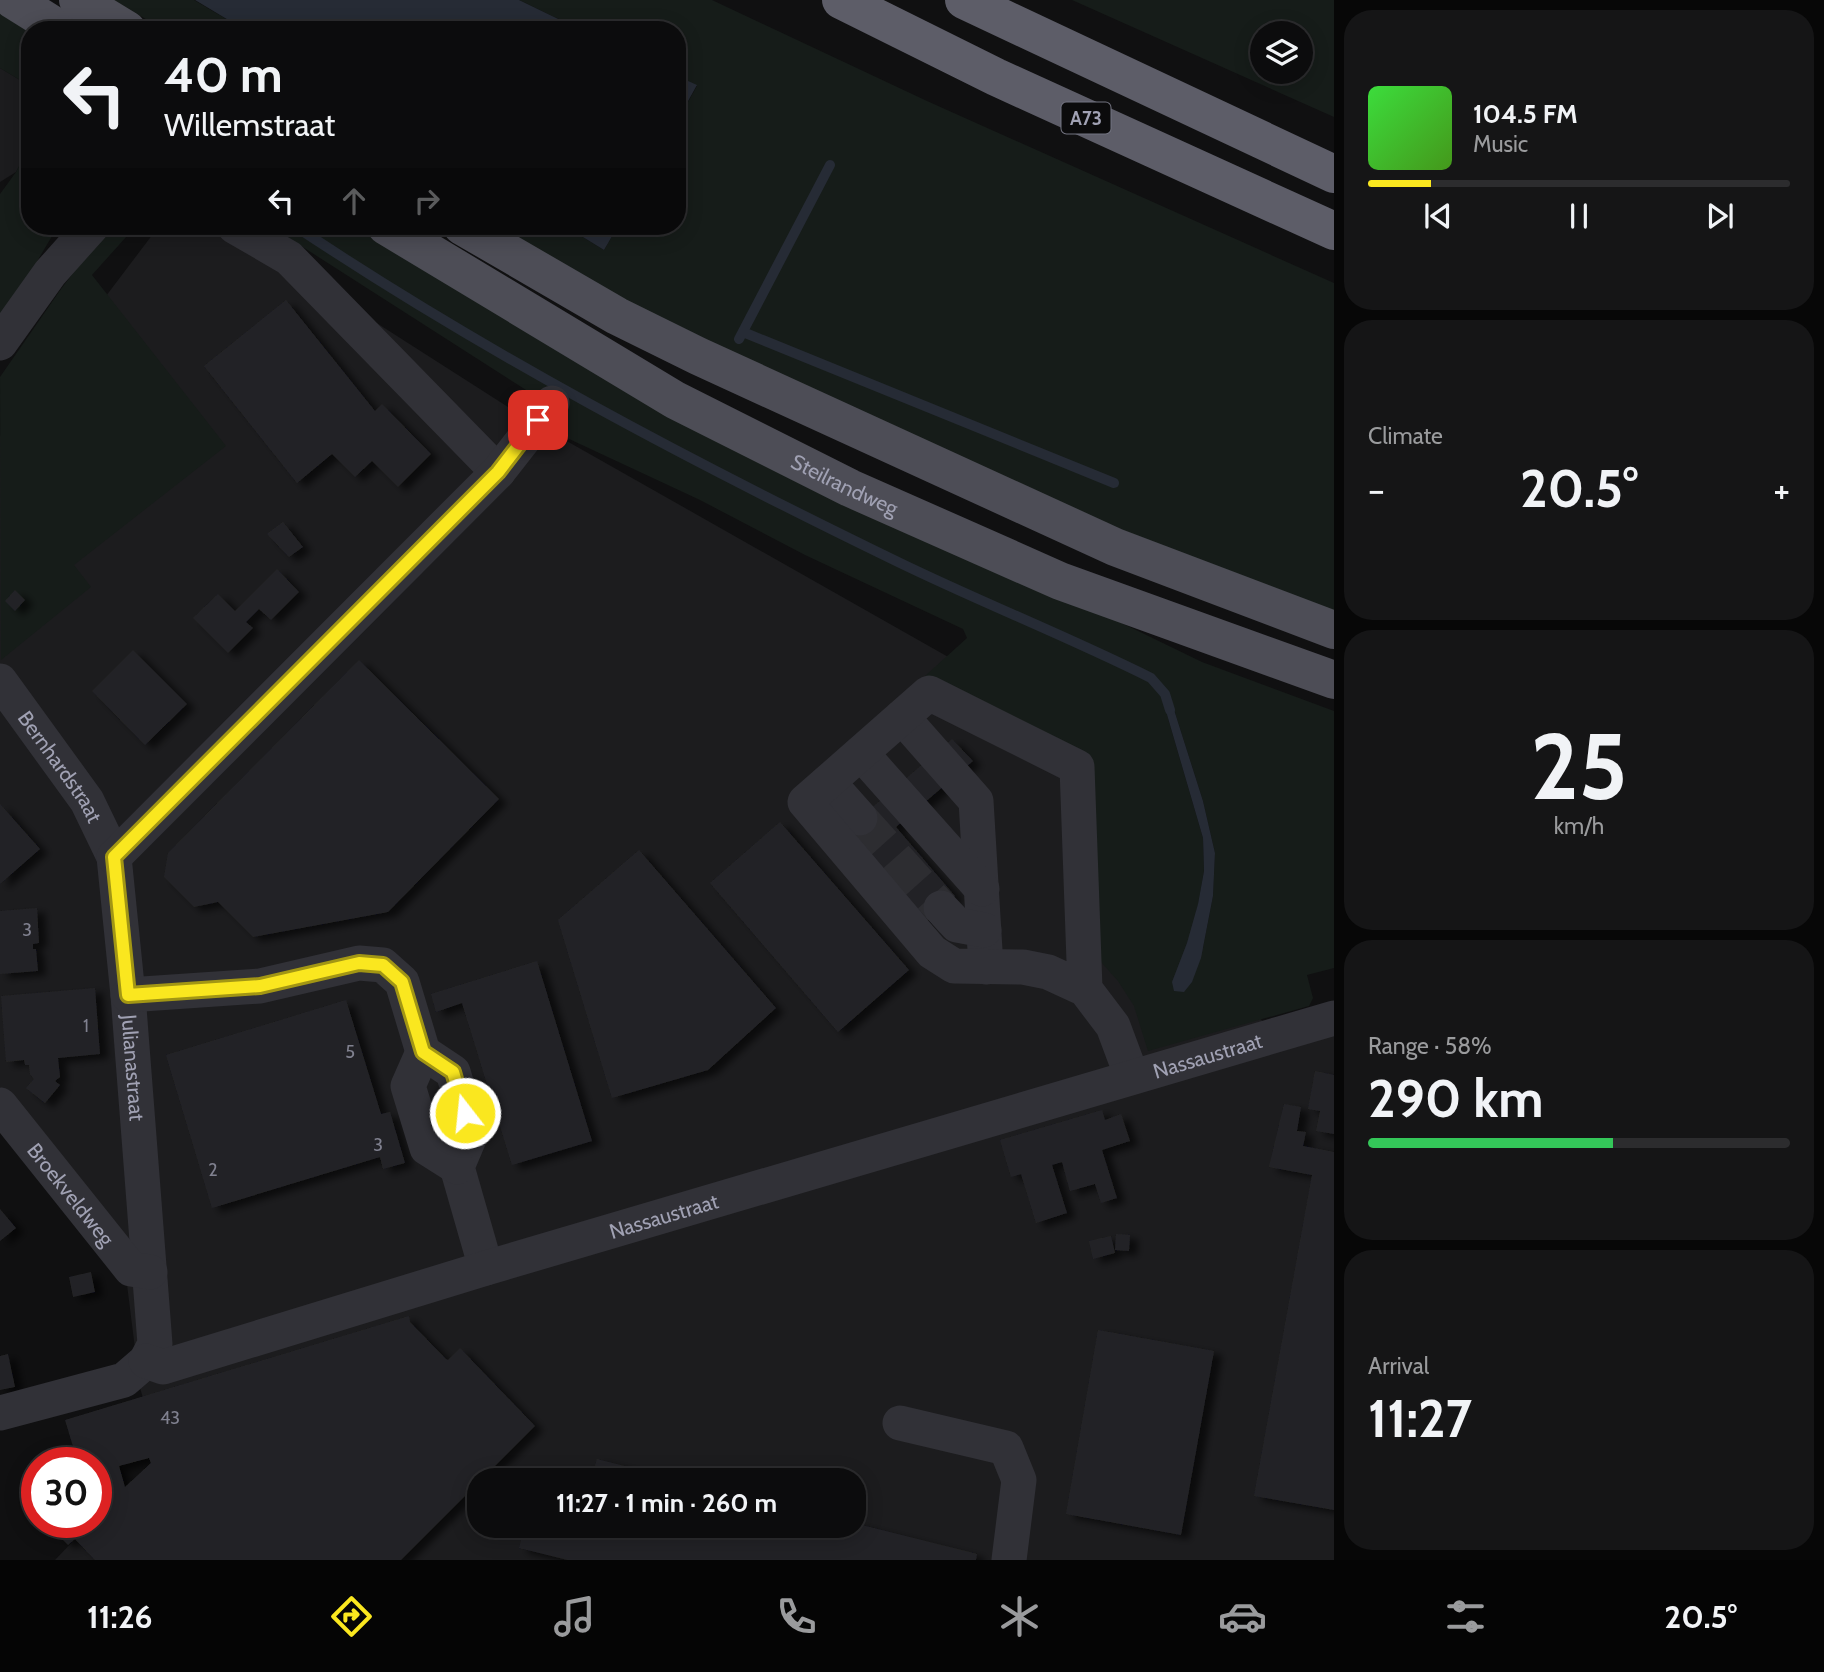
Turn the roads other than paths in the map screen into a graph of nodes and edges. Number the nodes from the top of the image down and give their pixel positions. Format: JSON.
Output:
{"nodes":[{"id":1,"x":12,"y":0,"type":"edge"},
{"id":2,"x":78,"y":0,"type":"edge"},
{"id":3,"x":841,"y":0,"type":"edge"},
{"id":4,"x":964,"y":0,"type":"edge"},
{"id":5,"x":46,"y":21,"type":"edge"},
{"id":6,"x":112,"y":21,"type":"edge"},
{"id":7,"x":1334,"y":174,"type":"edge"},
{"id":8,"x":1334,"y":231,"type":"edge"},
{"id":9,"x":70,"y":235,"type":"edge"},
{"id":10,"x":84,"y":235,"type":"edge"},
{"id":11,"x":249,"y":235,"type":"edge"},
{"id":12,"x":401,"y":235,"type":"edge"},
{"id":13,"x":478,"y":235,"type":"edge"},
{"id":14,"x":50,"y":273,"type":"junction"},
{"id":15,"x":0,"y":344,"type":"edge"},
{"id":16,"x":552,"y":403,"type":"dead end"},
{"id":17,"x":498,"y":472,"type":"junction"},
{"id":18,"x":1334,"y":630,"type":"edge"},
{"id":19,"x":1334,"y":680,"type":"edge"},
{"id":20,"x":0,"y":681,"type":"edge"},
{"id":21,"x":902,"y":717,"type":"junction"},
{"id":22,"x":861,"y":753,"type":"junction"},
{"id":23,"x":828,"y":782,"type":"junction"},
{"id":24,"x":860,"y":818,"type":"tunnel mouth"},
{"id":25,"x":114,"y":857,"type":"junction"},
{"id":26,"x":982,"y":889,"type":"junction"},
{"id":27,"x":942,"y":908,"type":"tunnel mouth"},
{"id":28,"x":984,"y":930,"type":"junction"},
{"id":29,"x":986,"y":967,"type":"junction"},
{"id":30,"x":1085,"y":989,"type":"junction"},
{"id":31,"x":128,"y":995,"type":"junction"},
{"id":32,"x":1334,"y":1018,"type":"edge"},
{"id":33,"x":423,"y":1052,"type":"junction"},
{"id":34,"x":1132,"y":1077,"type":"junction"},
{"id":35,"x":0,"y":1105,"type":"edge"},
{"id":36,"x":457,"y":1167,"type":"junction"},
{"id":37,"x":486,"y":1268,"type":"junction"},
{"id":38,"x":150,"y":1272,"type":"junction"},
{"id":39,"x":146,"y":1361,"type":"junction"},
{"id":40,"x":0,"y":1413,"type":"edge"},
{"id":41,"x":900,"y":1423,"type":"dead end"},
{"id":42,"x":1009,"y":1560,"type":"edge"}],
"edges":[{"from":1,"to":5,"type":"main road"},
{"from":2,"to":6,"type":"main road"},
{"from":3,"to":8,"type":"highway","number":"A73"},
{"from":4,"to":7,"type":"highway","number":"A73"},
{"from":9,"to":14,"type":"street"},
{"from":10,"to":14,"type":"street"},
{"from":11,"to":17,"type":"street"},
{"from":12,"to":19,"type":"main road","name":"Steilrandweg"},
{"from":13,"to":18,"type":"main road"},
{"from":14,"to":15,"type":"street"},
{"from":16,"to":17,"type":"street"},
{"from":17,"to":25,"type":"street"},
{"from":20,"to":25,"type":"street","name":"Bernhardstraat"},
{"from":21,"to":22,"type":"street"},
{"from":21,"to":26,"type":"street"},
{"from":21,"to":30,"type":"street"},
{"from":22,"to":23,"type":"street"},
{"from":22,"to":26,"type":"street"},
{"from":23,"to":24,"type":"street"},
{"from":23,"to":29,"type":"street"},
{"from":25,"to":31,"type":"street","name":"Julianastraat"},
{"from":26,"to":28,"type":"street"},
{"from":27,"to":28,"type":"street"},
{"from":28,"to":29,"type":"street"},
{"from":29,"to":30,"type":"street"},
{"from":30,"to":34,"type":"street"},
{"from":31,"to":33,"type":"street"},
{"from":31,"to":38,"type":"street","name":"Julianastraat"},
{"from":32,"to":34,"type":"street","name":"Nassaustraat"},
{"from":33,"to":36,"type":"street"},
{"from":33,"to":36,"type":"street"},
{"from":34,"to":37,"type":"street","name":"Nassaustraat"},
{"from":35,"to":38,"type":"street","name":"Broekveldweg"},
{"from":36,"to":37,"type":"street"},
{"from":37,"to":39,"type":"street","name":"Nassaustraat"},
{"from":38,"to":39,"type":"street","name":"Julianastraat"},
{"from":39,"to":40,"type":"street"},
{"from":41,"to":42,"type":"street"}]}
